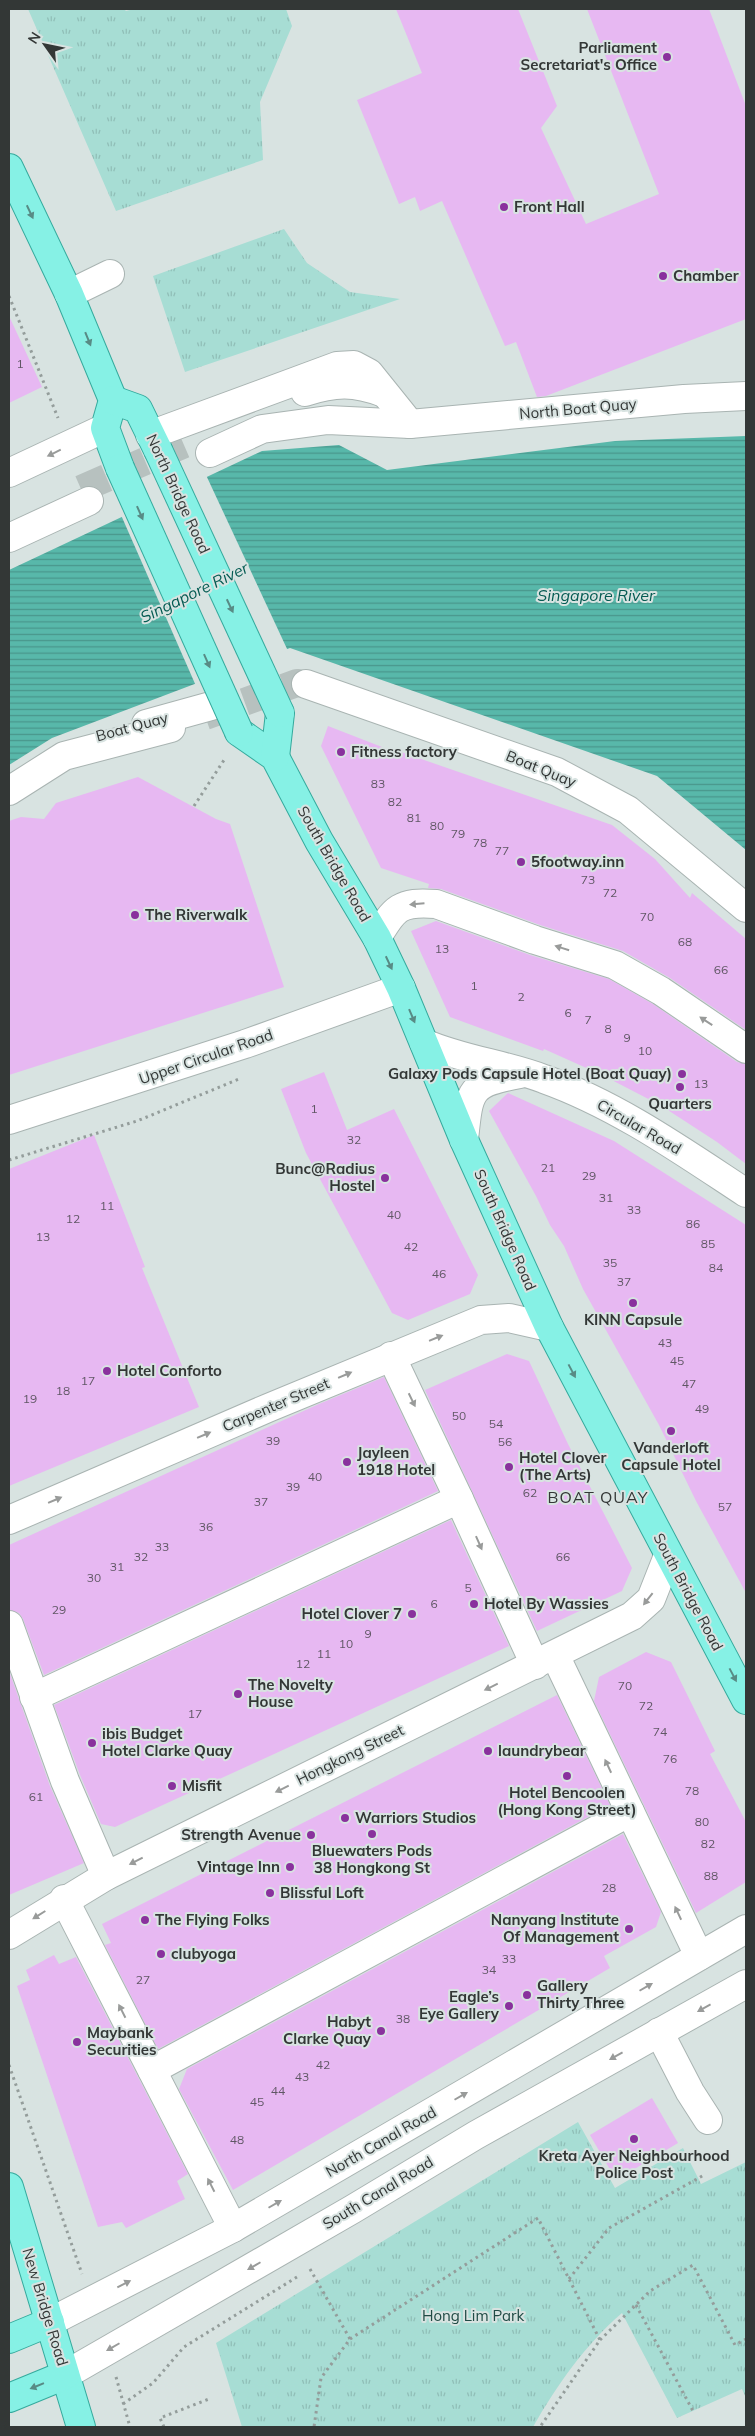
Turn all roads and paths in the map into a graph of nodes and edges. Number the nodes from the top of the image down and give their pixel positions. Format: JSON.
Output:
{"nodes":[{"id":1,"x":9,"y":168,"type":"edge"},
{"id":2,"x":110,"y":274,"type":"dead end"},
{"id":3,"x":69,"y":294,"type":"junction"},
{"id":4,"x":9,"y":296,"type":"edge"},
{"id":5,"x":746,"y":396,"type":"edge"},
{"id":6,"x":113,"y":400,"type":"junction"},
{"id":7,"x":410,"y":424,"type":"junction"},
{"id":8,"x":105,"y":428,"type":"junction"},
{"id":9,"x":177,"y":441,"type":"junction"},
{"id":10,"x":69,"y":446,"type":"junction"},
{"id":11,"x":9,"y":473,"type":"edge"},
{"id":12,"x":9,"y":519,"type":"edge"},
{"id":13,"x":9,"y":538,"type":"edge"},
{"id":14,"x":306,"y":684,"type":"tunnel mouth"},
{"id":15,"x":211,"y":706,"type":"tunnel mouth"},
{"id":16,"x":170,"y":728,"type":"dead end"},
{"id":17,"x":64,"y":756,"type":"junction"},
{"id":18,"x":275,"y":757,"type":"junction"},
{"id":19,"x":215,"y":774,"type":"dead end"},
{"id":20,"x":9,"y":791,"type":"edge"},
{"id":21,"x":194,"y":806,"type":"dead end"},
{"id":22,"x":746,"y":908,"type":"edge"},
{"id":23,"x":377,"y":938,"type":"junction"},
{"id":24,"x":401,"y":988,"type":"junction"},
{"id":25,"x":424,"y":1043,"type":"junction"},
{"id":26,"x":746,"y":1049,"type":"edge"},
{"id":27,"x":526,"y":1072,"type":"junction"},
{"id":28,"x":14,"y":1113,"type":"edge"},
{"id":29,"x":137,"y":1121,"type":"dead end"},
{"id":30,"x":464,"y":1140,"type":"junction"},
{"id":31,"x":9,"y":1160,"type":"edge"},
{"id":32,"x":746,"y":1193,"type":"edge"},
{"id":33,"x":549,"y":1327,"type":"junction"},
{"id":34,"x":391,"y":1356,"type":"junction"},
{"id":35,"x":459,"y":1498,"type":"junction"},
{"id":36,"x":9,"y":1518,"type":"edge"},
{"id":37,"x":668,"y":1556,"type":"junction"},
{"id":38,"x":9,"y":1625,"type":"edge"},
{"id":39,"x":545,"y":1660,"type":"junction"},
{"id":40,"x":34,"y":1697,"type":"junction"},
{"id":41,"x":746,"y":1700,"type":"edge"},
{"id":42,"x":630,"y":1812,"type":"junction"},
{"id":43,"x":106,"y":1876,"type":"junction"},
{"id":44,"x":64,"y":1899,"type":"junction"},
{"id":45,"x":746,"y":1929,"type":"edge"},
{"id":46,"x":9,"y":1935,"type":"edge"},
{"id":47,"x":699,"y":1956,"type":"junction"},
{"id":48,"x":746,"y":1984,"type":"edge"},
{"id":49,"x":658,"y":2032,"type":"junction"},
{"id":50,"x":9,"y":2064,"type":"edge"},
{"id":51,"x":152,"y":2070,"type":"junction"},
{"id":52,"x":708,"y":2120,"type":"dead end"},
{"id":53,"x":704,"y":2175,"type":"dead end"},
{"id":54,"x":9,"y":2187,"type":"edge"},
{"id":55,"x":233,"y":2228,"type":"junction"},
{"id":56,"x":318,"y":2264,"type":"dead end"},
{"id":57,"x":301,"y":2275,"type":"dead end"},
{"id":58,"x":569,"y":2280,"type":"junction"},
{"id":59,"x":92,"y":2301,"type":"junction"},
{"id":60,"x":636,"y":2305,"type":"junction"},
{"id":61,"x":50,"y":2322,"type":"junction"},
{"id":62,"x":9,"y":2339,"type":"edge"},
{"id":63,"x":350,"y":2339,"type":"junction"},
{"id":64,"x":746,"y":2339,"type":"edge"},
{"id":65,"x":600,"y":2340,"type":"junction"},
{"id":66,"x":65,"y":2374,"type":"junction"},
{"id":67,"x":9,"y":2398,"type":"edge"},
{"id":68,"x":209,"y":2399,"type":"dead end"},
{"id":69,"x":693,"y":2411,"type":"dead end"},
{"id":70,"x":81,"y":2427,"type":"edge"},
{"id":71,"x":130,"y":2427,"type":"edge"},
{"id":72,"x":164,"y":2427,"type":"edge"},
{"id":73,"x":314,"y":2427,"type":"edge"},
{"id":74,"x":540,"y":2427,"type":"edge"}],
"edges":[{"from":1,"to":3,"type":"main road","one_way":true},
{"from":2,"to":3,"type":"street"},
{"from":3,"to":6,"type":"main road","one_way":true},
{"from":4,"to":10,"type":"path"},
{"from":5,"to":7,"type":"street","name":"North Boat Quay"},
{"from":6,"to":8,"type":"main road"},
{"from":6,"to":9,"type":"main road","name":"North Bridge Road"},
{"from":7,"to":9,"type":"street","name":"North Boat Quay"},
{"from":7,"to":9,"type":"street"},
{"from":8,"to":10,"type":"street"},
{"from":8,"to":18,"type":"main road","name":"South Bridge Road","one_way":true,"bridge":true},
{"from":9,"to":18,"type":"main road","name":"North Bridge Road","one_way":true,"bridge":true},
{"from":10,"to":11,"type":"street","one_way":true},
{"from":12,"to":13,"type":"street"},
{"from":14,"to":22,"type":"street","name":"Boat Quay"},
{"from":15,"to":17,"type":"street","name":"Boat Quay"},
{"from":16,"to":17,"type":"street","name":"Boat Quay"},
{"from":17,"to":20,"type":"street","name":"Boat Quay"},
{"from":18,"to":23,"type":"main road","name":"South Bridge Road"},
{"from":19,"to":21,"type":"path"},
{"from":23,"to":24,"type":"main road","name":"South Bridge Road","one_way":true},
{"from":26,"to":23,"type":"street","one_way":true},
{"from":24,"to":25,"type":"main road","name":"South Bridge Road","one_way":true},
{"from":24,"to":28,"type":"street","name":"Upper Circular Road"},
{"from":25,"to":27,"type":"street","name":"Circular Road"},
{"from":25,"to":30,"type":"main road","name":"South Bridge Road"},
{"from":27,"to":30,"type":"street"},
{"from":27,"to":32,"type":"street","name":"Circular Road"},
{"from":29,"to":31,"type":"path"},
{"from":30,"to":33,"type":"main road","name":"South Bridge Road"},
{"from":34,"to":33,"type":"street","name":"Carpenter Street","one_way":true},
{"from":33,"to":37,"type":"main road","name":"South Bridge Road","one_way":true},
{"from":34,"to":35,"type":"street","one_way":true},
{"from":36,"to":34,"type":"street","name":"Carpenter Street","one_way":true},
{"from":35,"to":39,"type":"street","one_way":true},
{"from":35,"to":40,"type":"street"},
{"from":37,"to":39,"type":"street","name":"Hongkong Street","one_way":true},
{"from":37,"to":41,"type":"main road","name":"South Bridge Road","one_way":true},
{"from":38,"to":40,"type":"street"},
{"from":42,"to":39,"type":"street","one_way":true},
{"from":39,"to":43,"type":"street","name":"Hongkong Street","one_way":true},
{"from":40,"to":43,"type":"street"},
{"from":47,"to":42,"type":"street","one_way":true},
{"from":42,"to":51,"type":"street"},
{"from":43,"to":44,"type":"street","name":"Hongkong Street"},
{"from":44,"to":46,"type":"street","name":"Hongkong Street","one_way":true},
{"from":51,"to":44,"type":"street","one_way":true},
{"from":45,"to":47,"type":"street","name":"North Canal Road"},
{"from":55,"to":47,"type":"street","name":"North Canal Road","one_way":true},
{"from":48,"to":49,"type":"street","name":"South Canal Road","one_way":true},
{"from":49,"to":52,"type":"street"},
{"from":49,"to":66,"type":"street","name":"South Canal Road","one_way":true},
{"from":50,"to":59,"type":"path"},
{"from":55,"to":51,"type":"street","one_way":true},
{"from":53,"to":58,"type":"path"},
{"from":54,"to":61,"type":"main road","name":"New Bridge Road"},
{"from":59,"to":55,"type":"street","name":"North Canal Road","one_way":true},
{"from":56,"to":63,"type":"path"},
{"from":57,"to":71,"type":"path"},
{"from":58,"to":63,"type":"path"},
{"from":58,"to":65,"type":"path"},
{"from":59,"to":61,"type":"street","name":"North Canal Road"},
{"from":60,"to":64,"type":"path"},
{"from":60,"to":65,"type":"path"},
{"from":60,"to":69,"type":"path"},
{"from":61,"to":62,"type":"main road","name":"North Canal Road"},
{"from":61,"to":66,"type":"main road","name":"New Bridge Road"},
{"from":63,"to":73,"type":"path"},
{"from":65,"to":74,"type":"path"},
{"from":66,"to":67,"type":"main road","name":"South Canal Road","one_way":true},
{"from":66,"to":70,"type":"main road","name":"New Bridge Road"},
{"from":68,"to":72,"type":"path"}]}
